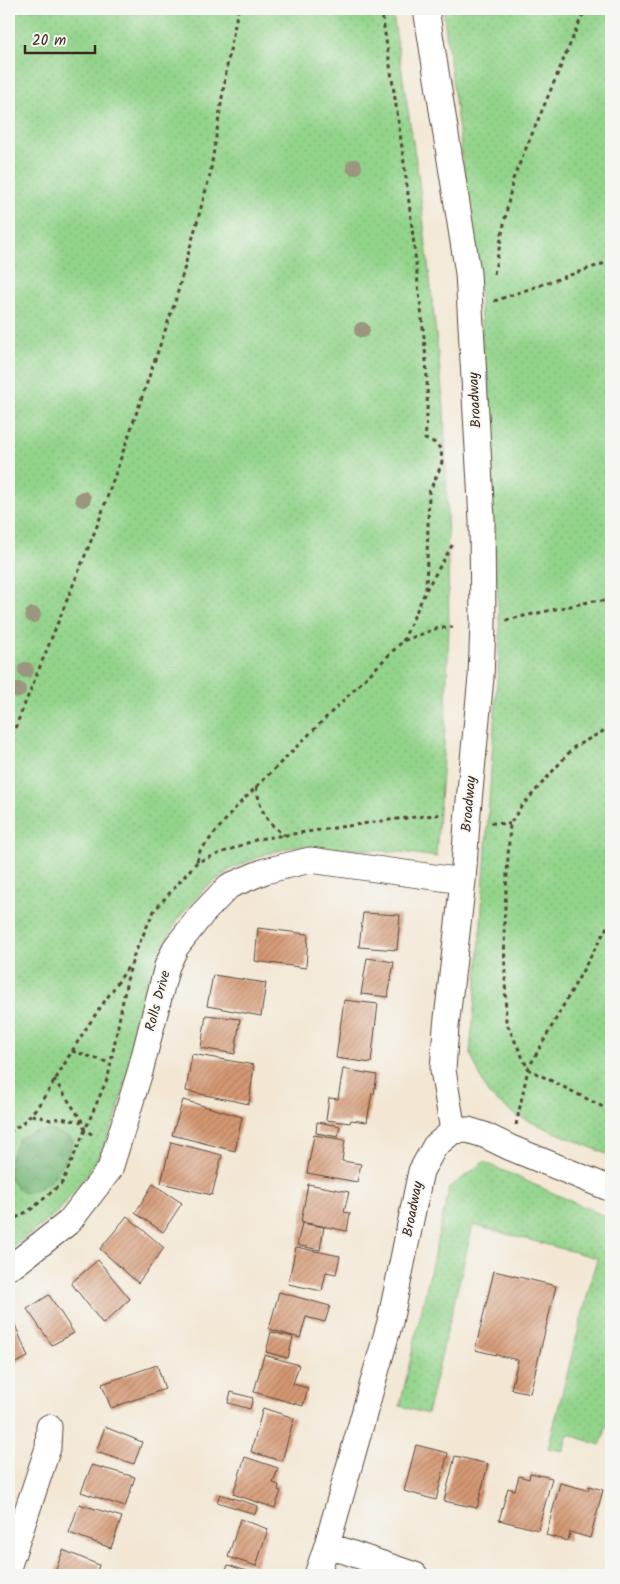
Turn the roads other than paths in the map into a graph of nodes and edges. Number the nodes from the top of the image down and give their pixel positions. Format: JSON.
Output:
{"nodes":[{"id":1,"x":426,"y":9,"type":"edge"},
{"id":2,"x":463,"y":881,"type":"junction"},
{"id":3,"x":453,"y":1132,"type":"junction"},
{"id":4,"x":611,"y":1189,"type":"edge"},
{"id":5,"x":9,"y":1267,"type":"edge"},
{"id":6,"x":49,"y":1427,"type":"dead end"},
{"id":7,"x":327,"y":1545,"type":"junction"},
{"id":8,"x":9,"y":1565,"type":"edge"},
{"id":9,"x":317,"y":1575,"type":"edge"},
{"id":10,"x":415,"y":1575,"type":"edge"}],
"edges":[{"from":1,"to":2,"type":"street","name":"Broadway"},
{"from":2,"to":3,"type":"street","name":"Broadway"},
{"from":2,"to":5,"type":"street","name":"Rolls Drive"},
{"from":3,"to":4,"type":"street"},
{"from":3,"to":7,"type":"street","name":"Broadway"},
{"from":6,"to":8,"type":"street"},
{"from":7,"to":9,"type":"street","name":"Broadway"},
{"from":7,"to":10,"type":"street"}]}
